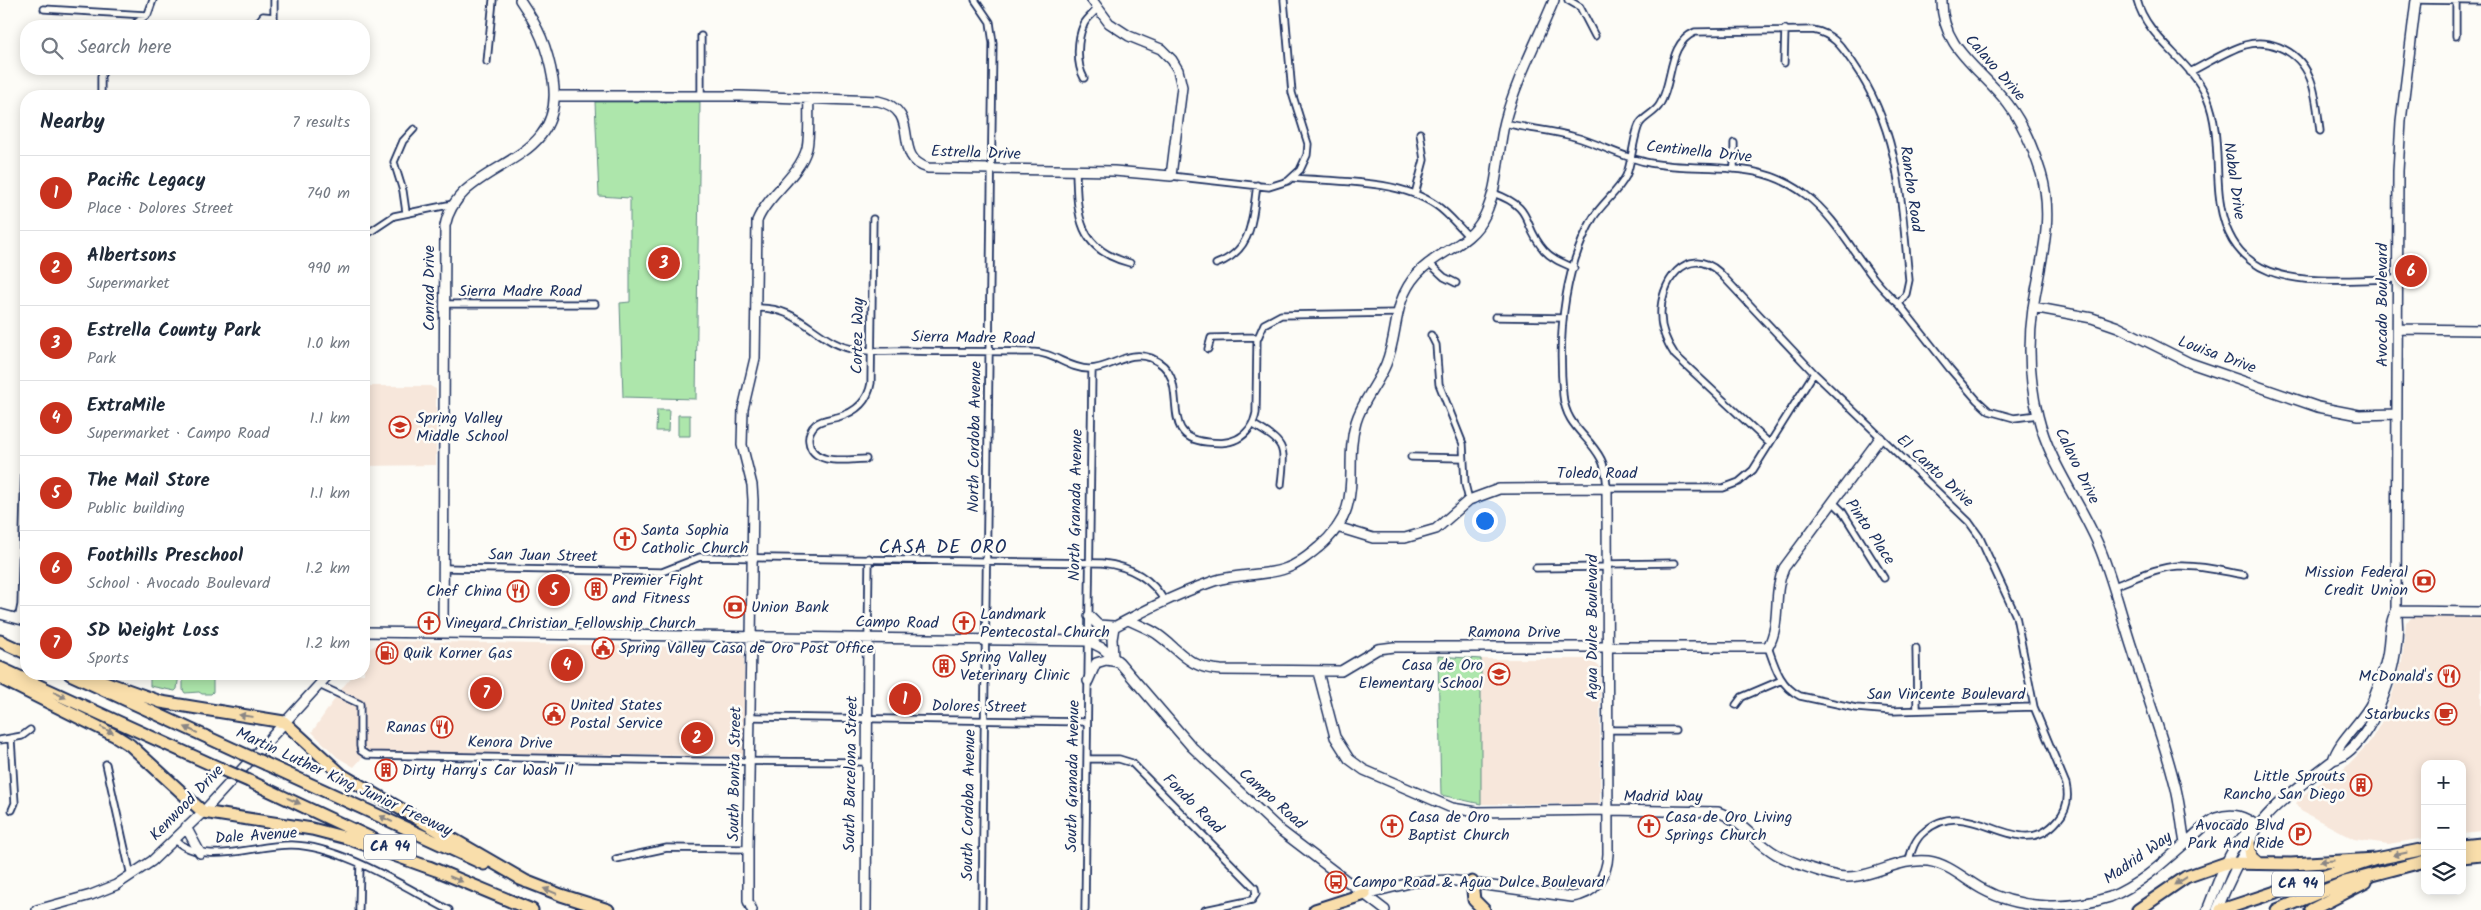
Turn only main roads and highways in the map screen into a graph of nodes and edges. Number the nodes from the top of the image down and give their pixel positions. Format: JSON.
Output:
{"nodes":[{"id":1,"x":0,"y":641,"type":"edge"},
{"id":2,"x":20,"y":650,"type":"edge"},
{"id":3,"x":0,"y":668,"type":"edge"},
{"id":4,"x":20,"y":677,"type":"edge"},
{"id":5,"x":0,"y":678,"type":"edge"},
{"id":6,"x":26,"y":680,"type":"edge"},
{"id":7,"x":83,"y":680,"type":"edge"},
{"id":8,"x":99,"y":680,"type":"edge"},
{"id":9,"x":2249,"y":843,"type":"road end"},
{"id":10,"x":2481,"y":844,"type":"edge"},
{"id":11,"x":2466,"y":846,"type":"edge"},
{"id":12,"x":2421,"y":850,"type":"edge"},
{"id":13,"x":2481,"y":855,"type":"edge"},
{"id":14,"x":2466,"y":857,"type":"edge"},
{"id":15,"x":2376,"y":859,"type":"junction"},
{"id":16,"x":2421,"y":862,"type":"edge"},
{"id":17,"x":2258,"y":863,"type":"junction"},
{"id":18,"x":2400,"y":866,"type":"junction"},
{"id":19,"x":436,"y":870,"type":"junction"},
{"id":20,"x":526,"y":882,"type":"junction"},
{"id":21,"x":1472,"y":882,"type":"road end"},
{"id":22,"x":1365,"y":894,"type":"road end"},
{"id":23,"x":532,"y":910,"type":"edge"},
{"id":24,"x":608,"y":910,"type":"edge"},
{"id":25,"x":1315,"y":910,"type":"edge"},
{"id":26,"x":1484,"y":910,"type":"edge"},
{"id":27,"x":2138,"y":910,"type":"edge"},
{"id":28,"x":2219,"y":910,"type":"edge"},
{"id":29,"x":2276,"y":910,"type":"edge"},
{"id":30,"x":2311,"y":910,"type":"edge"}],
"edges":[{"from":1,"to":2,"type":"highway"},
{"from":3,"to":4,"type":"highway","number":"CA 94","one_way":true,"bridge":true},
{"from":5,"to":19,"type":"highway","one_way":true},
{"from":6,"to":19,"type":"highway","number":"CA 94","one_way":true,"bridge":true},
{"from":20,"to":7,"type":"highway","name":"Martin Luther King Junior Freeway","number":"CA 94","one_way":true,"bridge":true},
{"from":20,"to":8,"type":"highway","one_way":true},
{"from":9,"to":17,"type":"highway"},
{"from":10,"to":11,"type":"highway"},
{"from":12,"to":15,"type":"highway","number":"CA 94","one_way":true},
{"from":13,"to":14,"type":"highway"},
{"from":15,"to":17,"type":"highway","one_way":true},
{"from":15,"to":28,"type":"highway","number":"CA 94"},
{"from":16,"to":18,"type":"highway","number":"CA 94"},
{"from":17,"to":27,"type":"highway","one_way":true},
{"from":18,"to":29,"type":"highway","number":"CA 94"},
{"from":18,"to":30,"type":"highway"},
{"from":19,"to":23,"type":"highway","number":"CA 94","one_way":true},
{"from":24,"to":20,"type":"highway","name":"Martin Luther King Junior Freeway","number":"CA 94","one_way":true},
{"from":21,"to":26,"type":"highway"},
{"from":22,"to":25,"type":"highway"}]}
